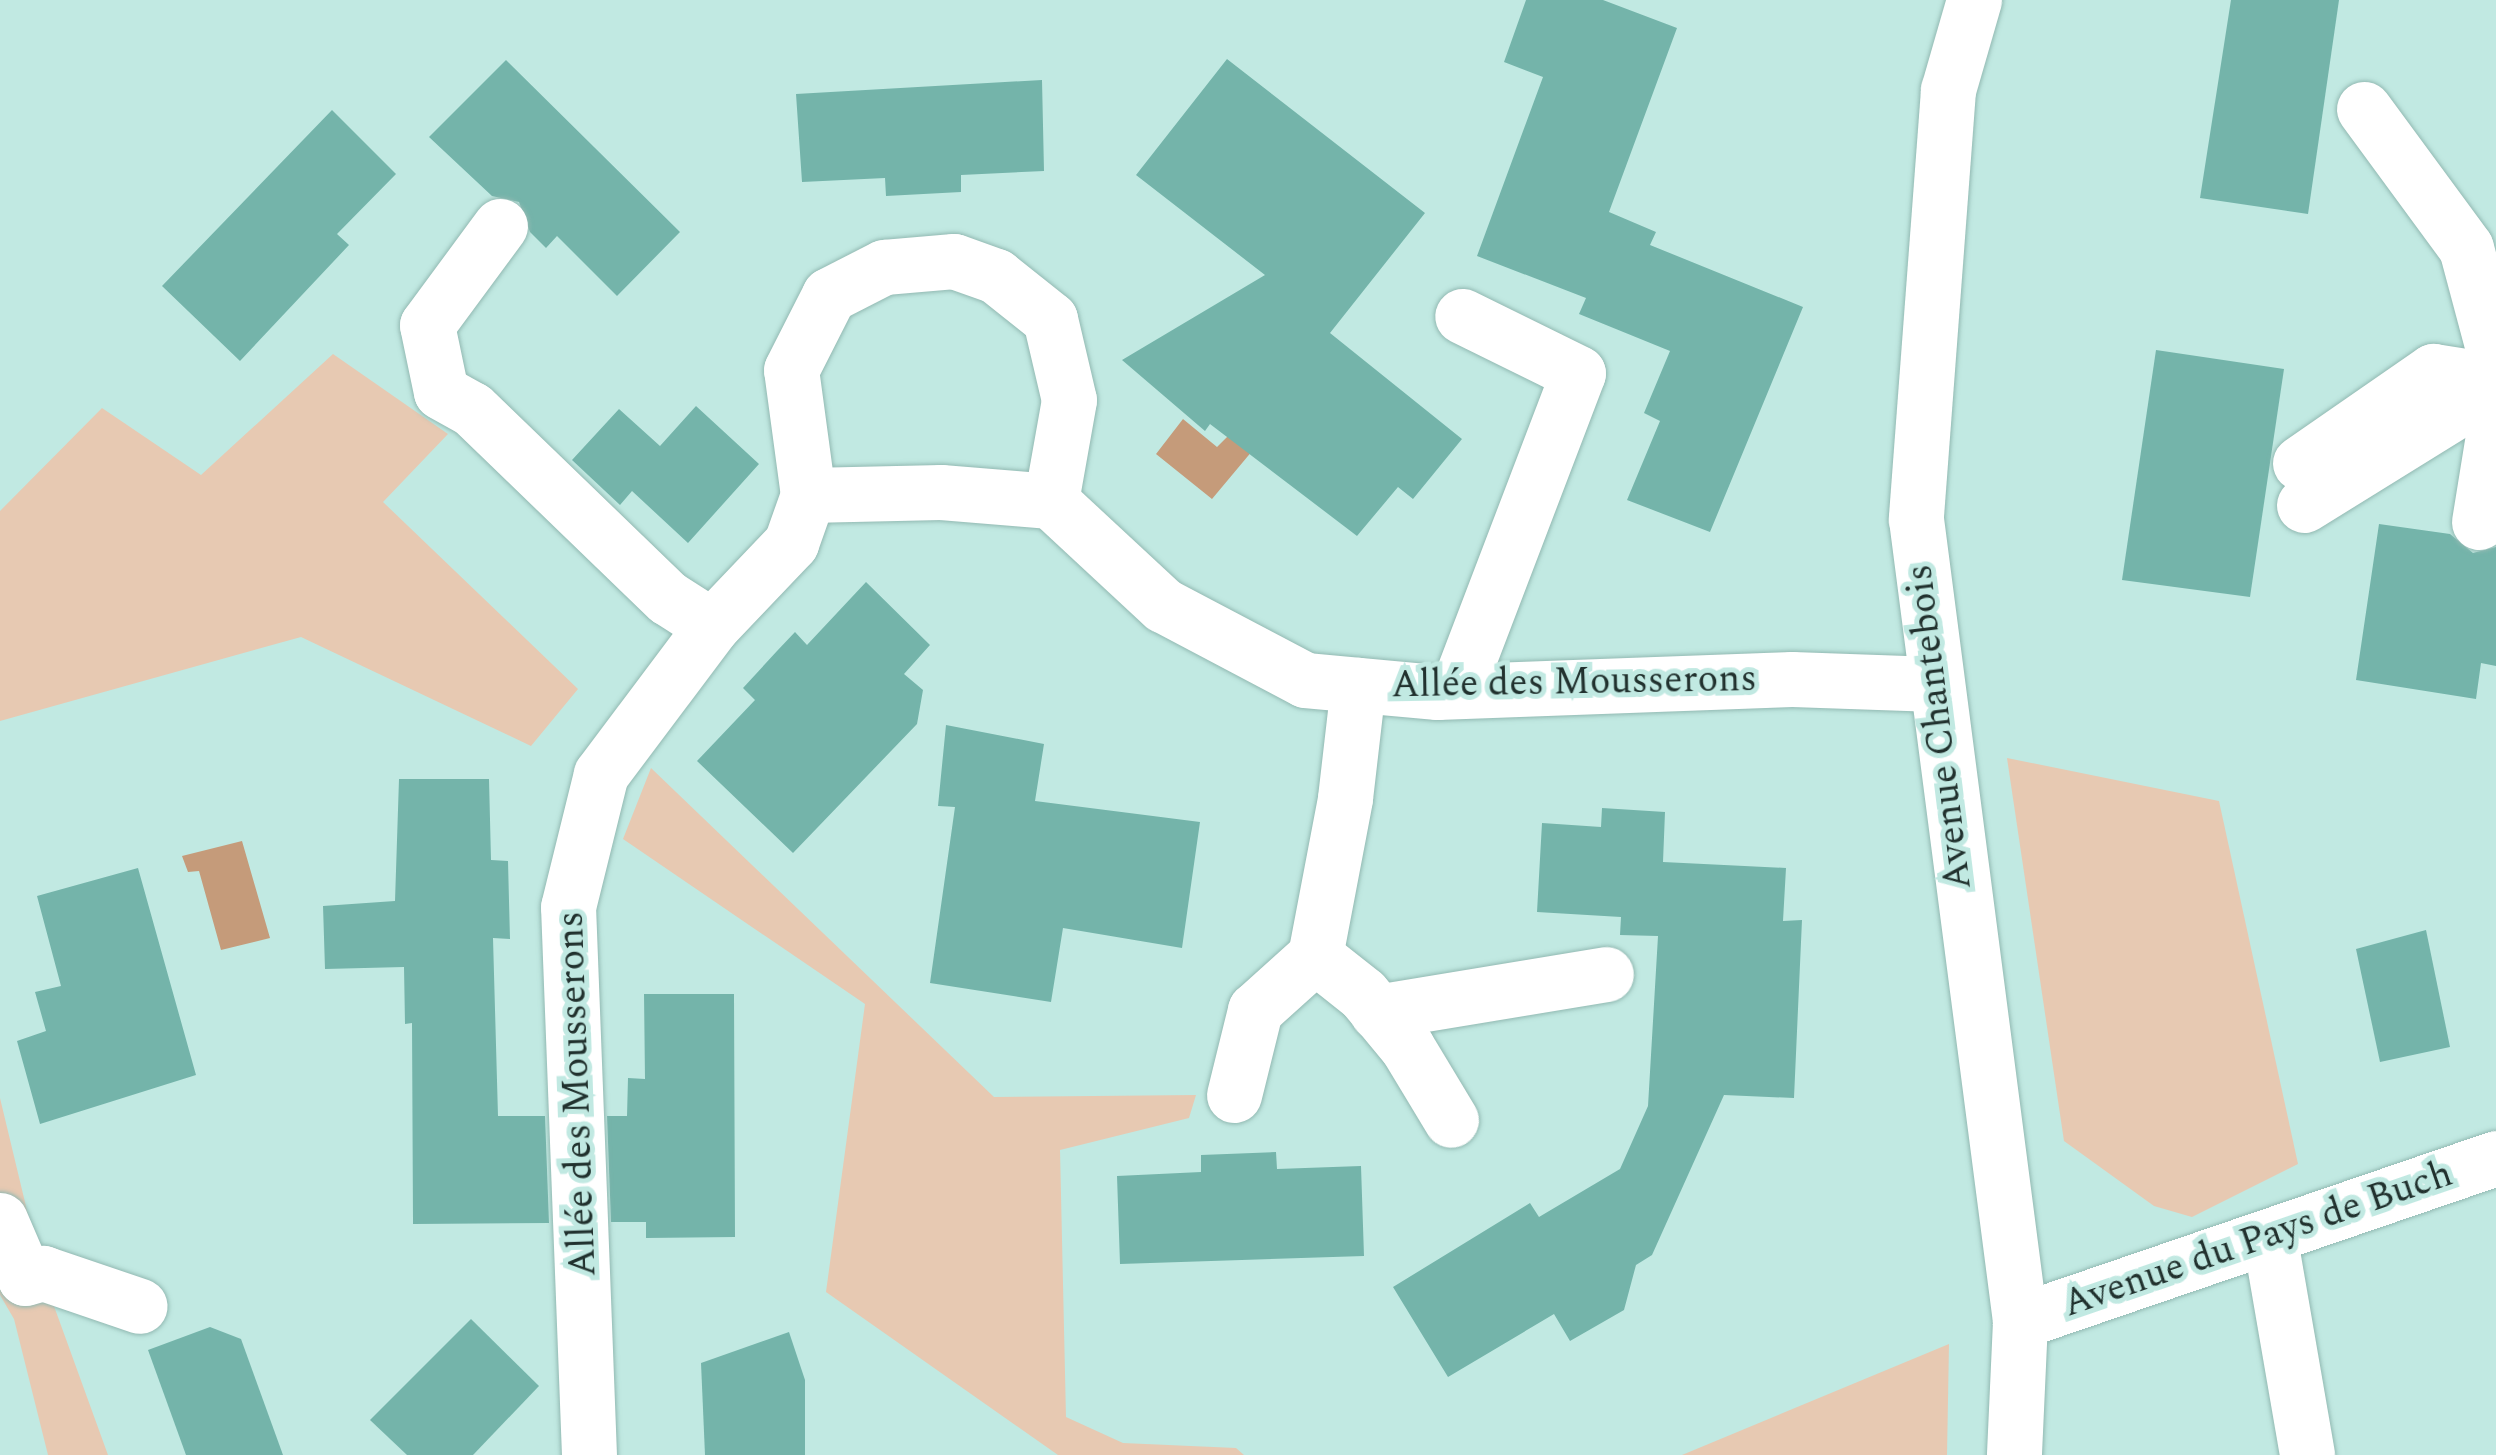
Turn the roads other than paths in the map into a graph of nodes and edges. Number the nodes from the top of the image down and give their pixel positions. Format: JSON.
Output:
{"nodes":[{"id":1,"x":1974,"y":0,"type":"edge"},
{"id":2,"x":2364,"y":109,"type":"dead end"},
{"id":3,"x":500,"y":226,"type":"dead end"},
{"id":4,"x":1462,"y":316,"type":"dead end"},
{"id":5,"x":2496,"y":360,"type":"edge"},
{"id":6,"x":2496,"y":383,"type":"edge"},
{"id":7,"x":2496,"y":418,"type":"edge"},
{"id":8,"x":2302,"y":484,"type":"dead end"},
{"id":9,"x":808,"y":496,"type":"junction"},
{"id":10,"x":1051,"y":501,"type":"junction"},
{"id":11,"x":2479,"y":522,"type":"dead end"},
{"id":12,"x":712,"y":626,"type":"junction"},
{"id":13,"x":1936,"y":684,"type":"junction"},
{"id":14,"x":1358,"y":685,"type":"junction"},
{"id":15,"x":1457,"y":690,"type":"junction"},
{"id":16,"x":1315,"y":956,"type":"junction"},
{"id":17,"x":1606,"y":974,"type":"dead end"},
{"id":18,"x":1377,"y":1012,"type":"junction"},
{"id":19,"x":1234,"y":1094,"type":"dead end"},
{"id":20,"x":1451,"y":1120,"type":"dead end"},
{"id":21,"x":2496,"y":1158,"type":"edge"},
{"id":22,"x":0,"y":1220,"type":"edge"},
{"id":23,"x":2270,"y":1240,"type":"junction"},
{"id":24,"x":140,"y":1306,"type":"dead end"},
{"id":25,"x":2020,"y":1321,"type":"junction"},
{"id":26,"x":589,"y":1455,"type":"edge"},
{"id":27,"x":2014,"y":1455,"type":"edge"},
{"id":28,"x":2308,"y":1455,"type":"edge"}],
"edges":[{"from":1,"to":13,"type":"street","name":"Avenue Chantebois"},
{"from":2,"to":5,"type":"street"},
{"from":3,"to":12,"type":"street"},
{"from":4,"to":15,"type":"street"},
{"from":6,"to":8,"type":"street"},
{"from":7,"to":11,"type":"street"},
{"from":9,"to":10,"type":"street"},
{"from":9,"to":10,"type":"street"},
{"from":9,"to":12,"type":"street","name":"Allée des Mousserons"},
{"from":10,"to":14,"type":"street","name":"Allée des Mousserons"},
{"from":12,"to":26,"type":"street","name":"Allée des Mousserons"},
{"from":13,"to":15,"type":"street","name":"Allée des Mousserons"},
{"from":13,"to":25,"type":"street","name":"Avenue Chantebois"},
{"from":14,"to":15,"type":"street","name":"Allée des Mousserons"},
{"from":14,"to":16,"type":"street"},
{"from":16,"to":18,"type":"street"},
{"from":16,"to":19,"type":"street"},
{"from":17,"to":18,"type":"street"},
{"from":18,"to":20,"type":"street"},
{"from":21,"to":23,"type":"street","name":"Avenue du Pays de Buch"},
{"from":22,"to":24,"type":"street"},
{"from":23,"to":25,"type":"street","name":"Avenue du Pays de Buch"},
{"from":23,"to":28,"type":"street"},
{"from":25,"to":27,"type":"street","name":"Avenue Chantebois"}]}
